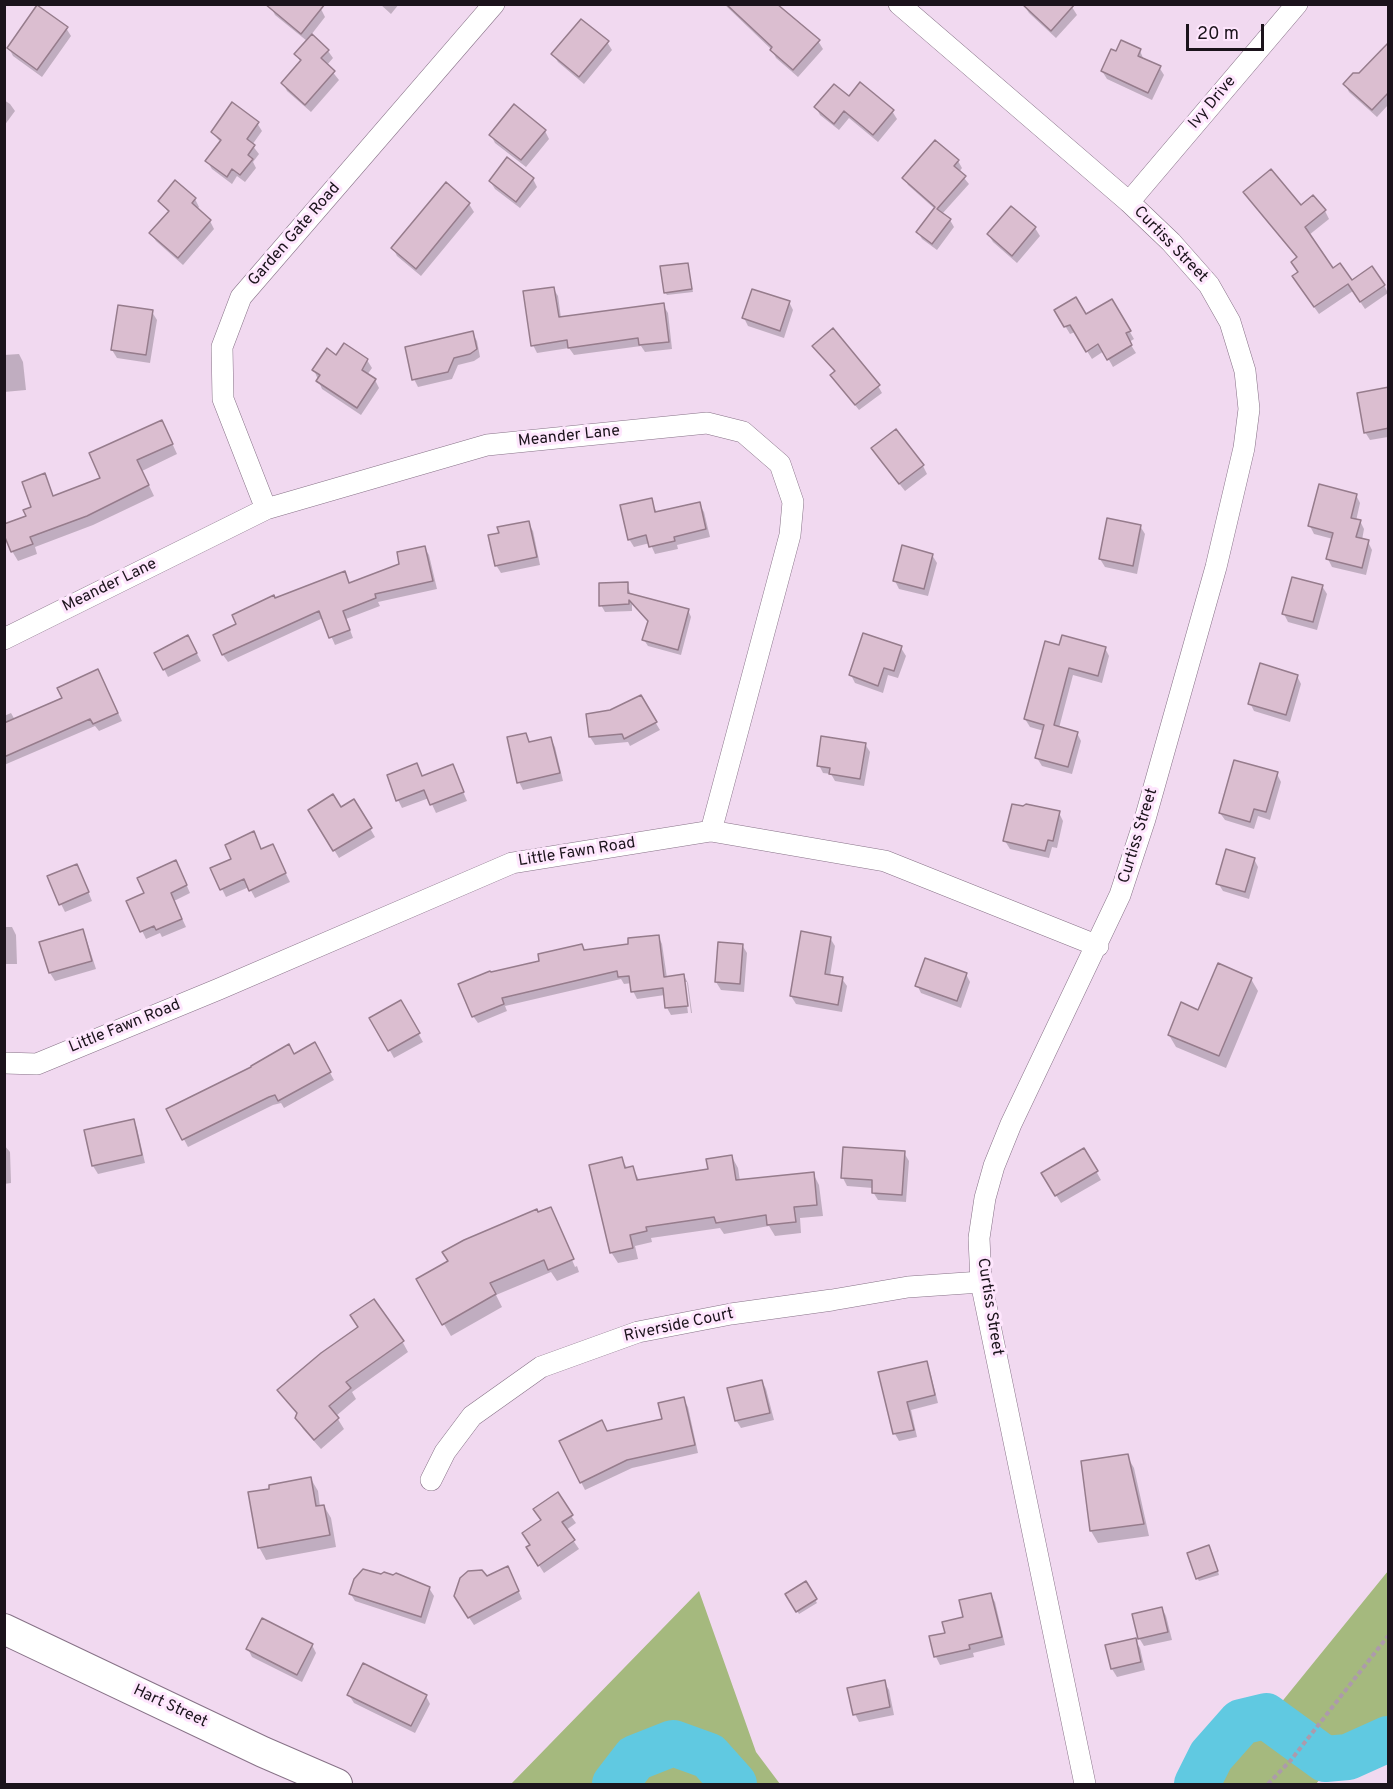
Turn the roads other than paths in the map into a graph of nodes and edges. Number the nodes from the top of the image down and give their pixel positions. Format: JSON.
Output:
{"nodes":[{"id":1,"x":494,"y":4,"type":"edge"},
{"id":2,"x":900,"y":4,"type":"edge"},
{"id":3,"x":1297,"y":4,"type":"edge"},
{"id":4,"x":1129,"y":202,"type":"junction"},
{"id":5,"x":266,"y":509,"type":"junction"},
{"id":6,"x":4,"y":639,"type":"edge"},
{"id":7,"x":711,"y":831,"type":"junction"},
{"id":8,"x":1098,"y":946,"type":"junction"},
{"id":9,"x":4,"y":1063,"type":"edge"},
{"id":10,"x":981,"y":1282,"type":"junction"},
{"id":11,"x":430,"y":1480,"type":"dead end"},
{"id":12,"x":4,"y":1629,"type":"edge"},
{"id":13,"x":337,"y":1785,"type":"edge"},
{"id":14,"x":1085,"y":1785,"type":"edge"}],
"edges":[{"from":1,"to":5,"type":"street","name":"Garden Gate Road"},
{"from":2,"to":4,"type":"street","name":"Curtiss Street"},
{"from":3,"to":4,"type":"street","name":"Ivy Drive"},
{"from":4,"to":8,"type":"street","name":"Curtiss Street"},
{"from":5,"to":6,"type":"street","name":"Meander Lane"},
{"from":5,"to":7,"type":"street","name":"Meander Lane"},
{"from":7,"to":8,"type":"street","name":"Little Fawn Road"},
{"from":7,"to":9,"type":"street","name":"Little Fawn Road"},
{"from":8,"to":10,"type":"street","name":"Curtiss Street"},
{"from":10,"to":11,"type":"street","name":"Riverside Court"},
{"from":10,"to":14,"type":"street","name":"Curtiss Street"},
{"from":12,"to":13,"type":"street","name":"Hart Street"}]}
